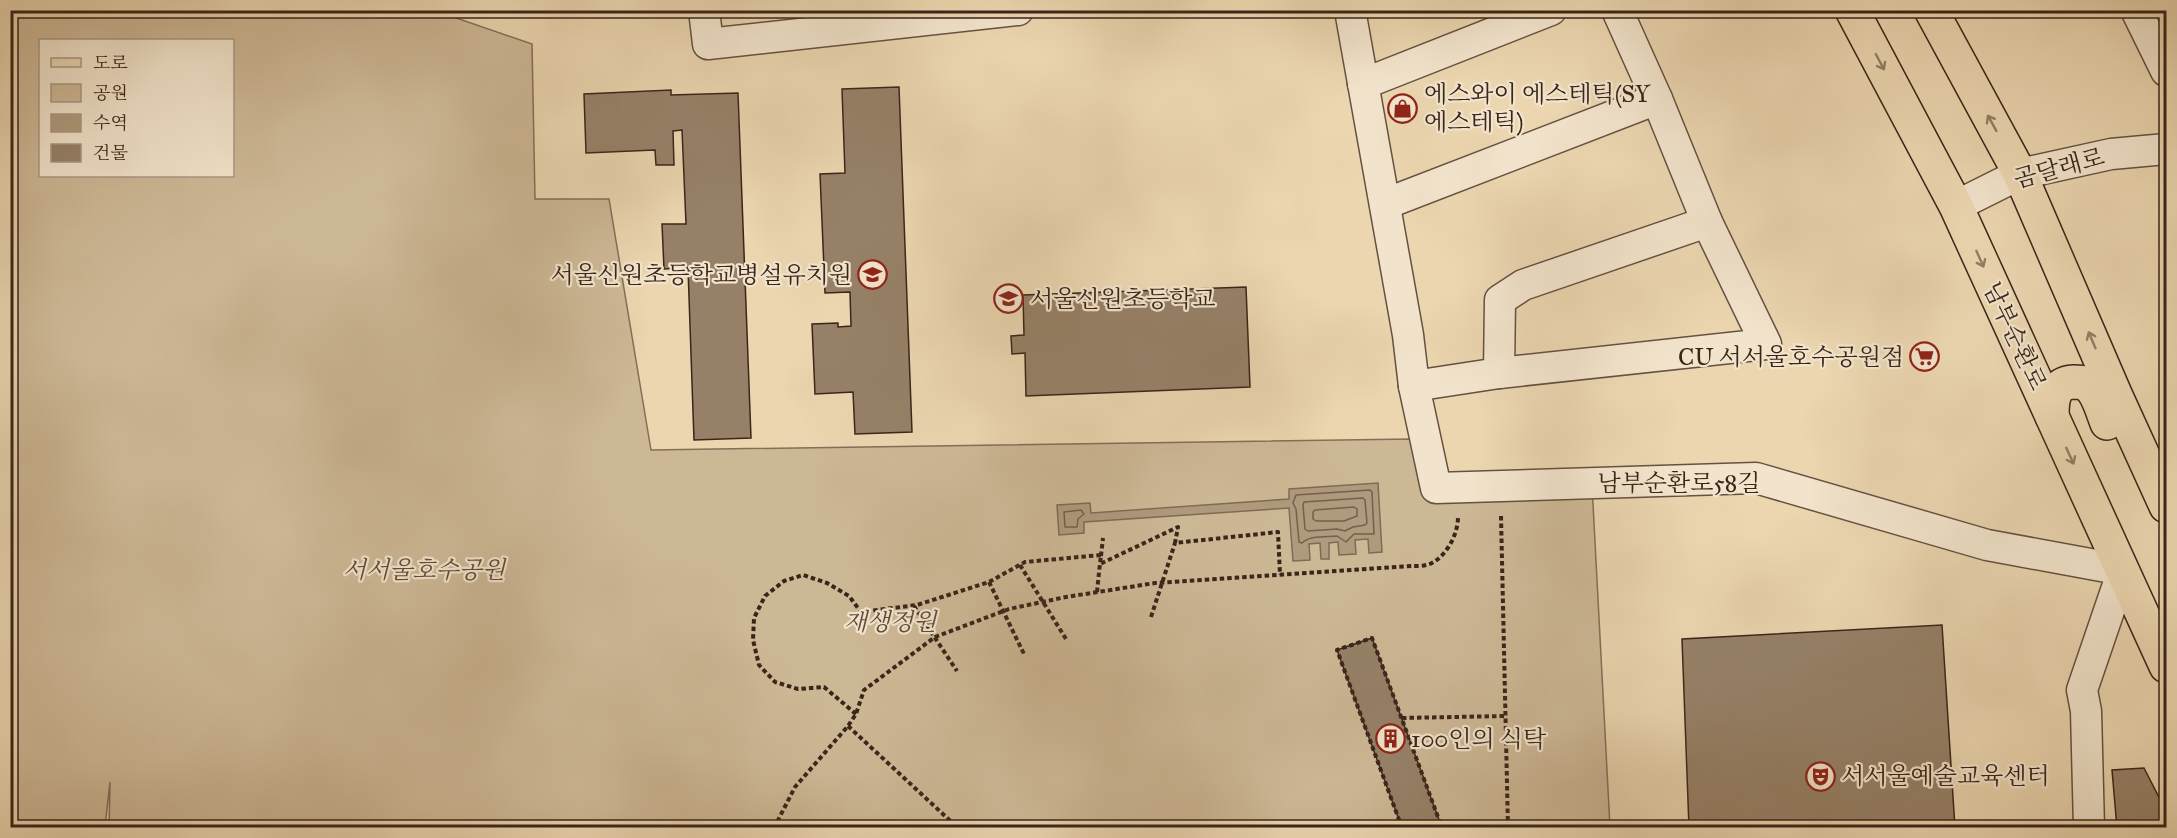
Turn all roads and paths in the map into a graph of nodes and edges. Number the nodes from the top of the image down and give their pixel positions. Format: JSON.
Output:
{"nodes":[{"id":1,"x":704,"y":10,"type":"edge"},
{"id":2,"x":1018,"y":10,"type":"edge"},
{"id":3,"x":1350,"y":10,"type":"edge"},
{"id":4,"x":1551,"y":10,"type":"edge"},
{"id":5,"x":1617,"y":10,"type":"edge"},
{"id":6,"x":1852,"y":10,"type":"edge"},
{"id":7,"x":1931,"y":10,"type":"edge"},
{"id":8,"x":2136,"y":10,"type":"edge"},
{"id":9,"x":2166,"y":71,"type":"edge"},
{"id":10,"x":1364,"y":84,"type":"junction"},
{"id":11,"x":1657,"y":99,"type":"junction"},
{"id":12,"x":2166,"y":149,"type":"edge"},
{"id":13,"x":2020,"y":174,"type":"junction"},
{"id":14,"x":1385,"y":204,"type":"junction"},
{"id":15,"x":1956,"y":206,"type":"junction"},
{"id":16,"x":1707,"y":222,"type":"junction"},
{"id":17,"x":1498,"y":373,"type":"junction"},
{"id":18,"x":1414,"y":386,"type":"junction"},
{"id":19,"x":2052,"y":416,"type":"junction"},
{"id":20,"x":2166,"y":506,"type":"edge"},
{"id":21,"x":1458,"y":514,"type":"dead end"},
{"id":22,"x":1501,"y":514,"type":"dead end"},
{"id":23,"x":2166,"y":521,"type":"edge"},
{"id":24,"x":1102,"y":538,"type":"dead end"},
{"id":25,"x":1174,"y":543,"type":"junction"},
{"id":26,"x":1101,"y":555,"type":"junction"},
{"id":27,"x":1020,"y":565,"type":"junction"},
{"id":28,"x":2122,"y":570,"type":"junction"},
{"id":29,"x":1280,"y":575,"type":"junction"},
{"id":30,"x":989,"y":582,"type":"junction"},
{"id":31,"x":1162,"y":582,"type":"junction"},
{"id":32,"x":1097,"y":592,"type":"junction"},
{"id":33,"x":1043,"y":602,"type":"junction"},
{"id":34,"x":914,"y":606,"type":"junction"},
{"id":35,"x":1003,"y":611,"type":"junction"},
{"id":36,"x":1151,"y":617,"type":"dead end"},
{"id":37,"x":935,"y":637,"type":"junction"},
{"id":38,"x":1066,"y":639,"type":"dead end"},
{"id":39,"x":1024,"y":654,"type":"dead end"},
{"id":40,"x":2166,"y":666,"type":"edge"},
{"id":41,"x":957,"y":671,"type":"dead end"},
{"id":42,"x":856,"y":714,"type":"junction"},
{"id":43,"x":1505,"y":716,"type":"junction"},
{"id":44,"x":1402,"y":718,"type":"junction"},
{"id":45,"x":848,"y":726,"type":"junction"},
{"id":46,"x":774,"y":828,"type":"edge"},
{"id":47,"x":958,"y":828,"type":"edge"},
{"id":48,"x":1402,"y":828,"type":"edge"},
{"id":49,"x":1442,"y":828,"type":"edge"},
{"id":50,"x":1508,"y":828,"type":"edge"},
{"id":51,"x":2089,"y":828,"type":"edge"}],
"edges":[{"from":1,"to":2,"type":"street"},
{"from":3,"to":10,"type":"street","name":"남부순환로58길"},
{"from":4,"to":10,"type":"street"},
{"from":5,"to":11,"type":"street"},
{"from":6,"to":15,"type":"main road","name":"남부순환로","one_way":true},
{"from":13,"to":7,"type":"main road","one_way":true},
{"from":8,"to":9,"type":"street"},
{"from":10,"to":14,"type":"street","name":"남부순환로58길"},
{"from":11,"to":14,"type":"street"},
{"from":11,"to":16,"type":"street"},
{"from":12,"to":13,"type":"street","name":"곰달래로"},
{"from":13,"to":15,"type":"street","name":"곰달래로"},
{"from":20,"to":13,"type":"main road","one_way":true},
{"from":14,"to":18,"type":"street","name":"남부순환로58길"},
{"from":15,"to":19,"type":"main road","name":"남부순환로","one_way":true},
{"from":16,"to":17,"type":"street"},
{"from":16,"to":17,"type":"street"},
{"from":17,"to":18,"type":"street"},
{"from":18,"to":28,"type":"street","name":"남부순환로58길"},
{"from":19,"to":23,"type":"main road"},
{"from":19,"to":28,"type":"main road","name":"남부순환로","one_way":true},
{"from":21,"to":29,"type":"path"},
{"from":22,"to":43,"type":"path"},
{"from":24,"to":26,"type":"path"},
{"from":25,"to":26,"type":"path"},
{"from":25,"to":29,"type":"path"},
{"from":25,"to":31,"type":"path"},
{"from":26,"to":27,"type":"path"},
{"from":26,"to":32,"type":"path"},
{"from":27,"to":30,"type":"path"},
{"from":27,"to":33,"type":"path"},
{"from":28,"to":40,"type":"main road","name":"남부순환로"},
{"from":28,"to":51,"type":"street"},
{"from":29,"to":31,"type":"path"},
{"from":30,"to":34,"type":"path"},
{"from":30,"to":35,"type":"path"},
{"from":31,"to":32,"type":"path"},
{"from":31,"to":36,"type":"path"},
{"from":32,"to":33,"type":"path"},
{"from":33,"to":35,"type":"path"},
{"from":33,"to":38,"type":"path"},
{"from":34,"to":37,"type":"path"},
{"from":34,"to":42,"type":"path"},
{"from":35,"to":37,"type":"path"},
{"from":35,"to":39,"type":"path"},
{"from":37,"to":41,"type":"path"},
{"from":37,"to":42,"type":"path"},
{"from":42,"to":45,"type":"path"},
{"from":43,"to":44,"type":"path"},
{"from":43,"to":50,"type":"path"},
{"from":44,"to":48,"type":"path"},
{"from":44,"to":49,"type":"path"},
{"from":45,"to":46,"type":"path"},
{"from":45,"to":47,"type":"path"}]}
